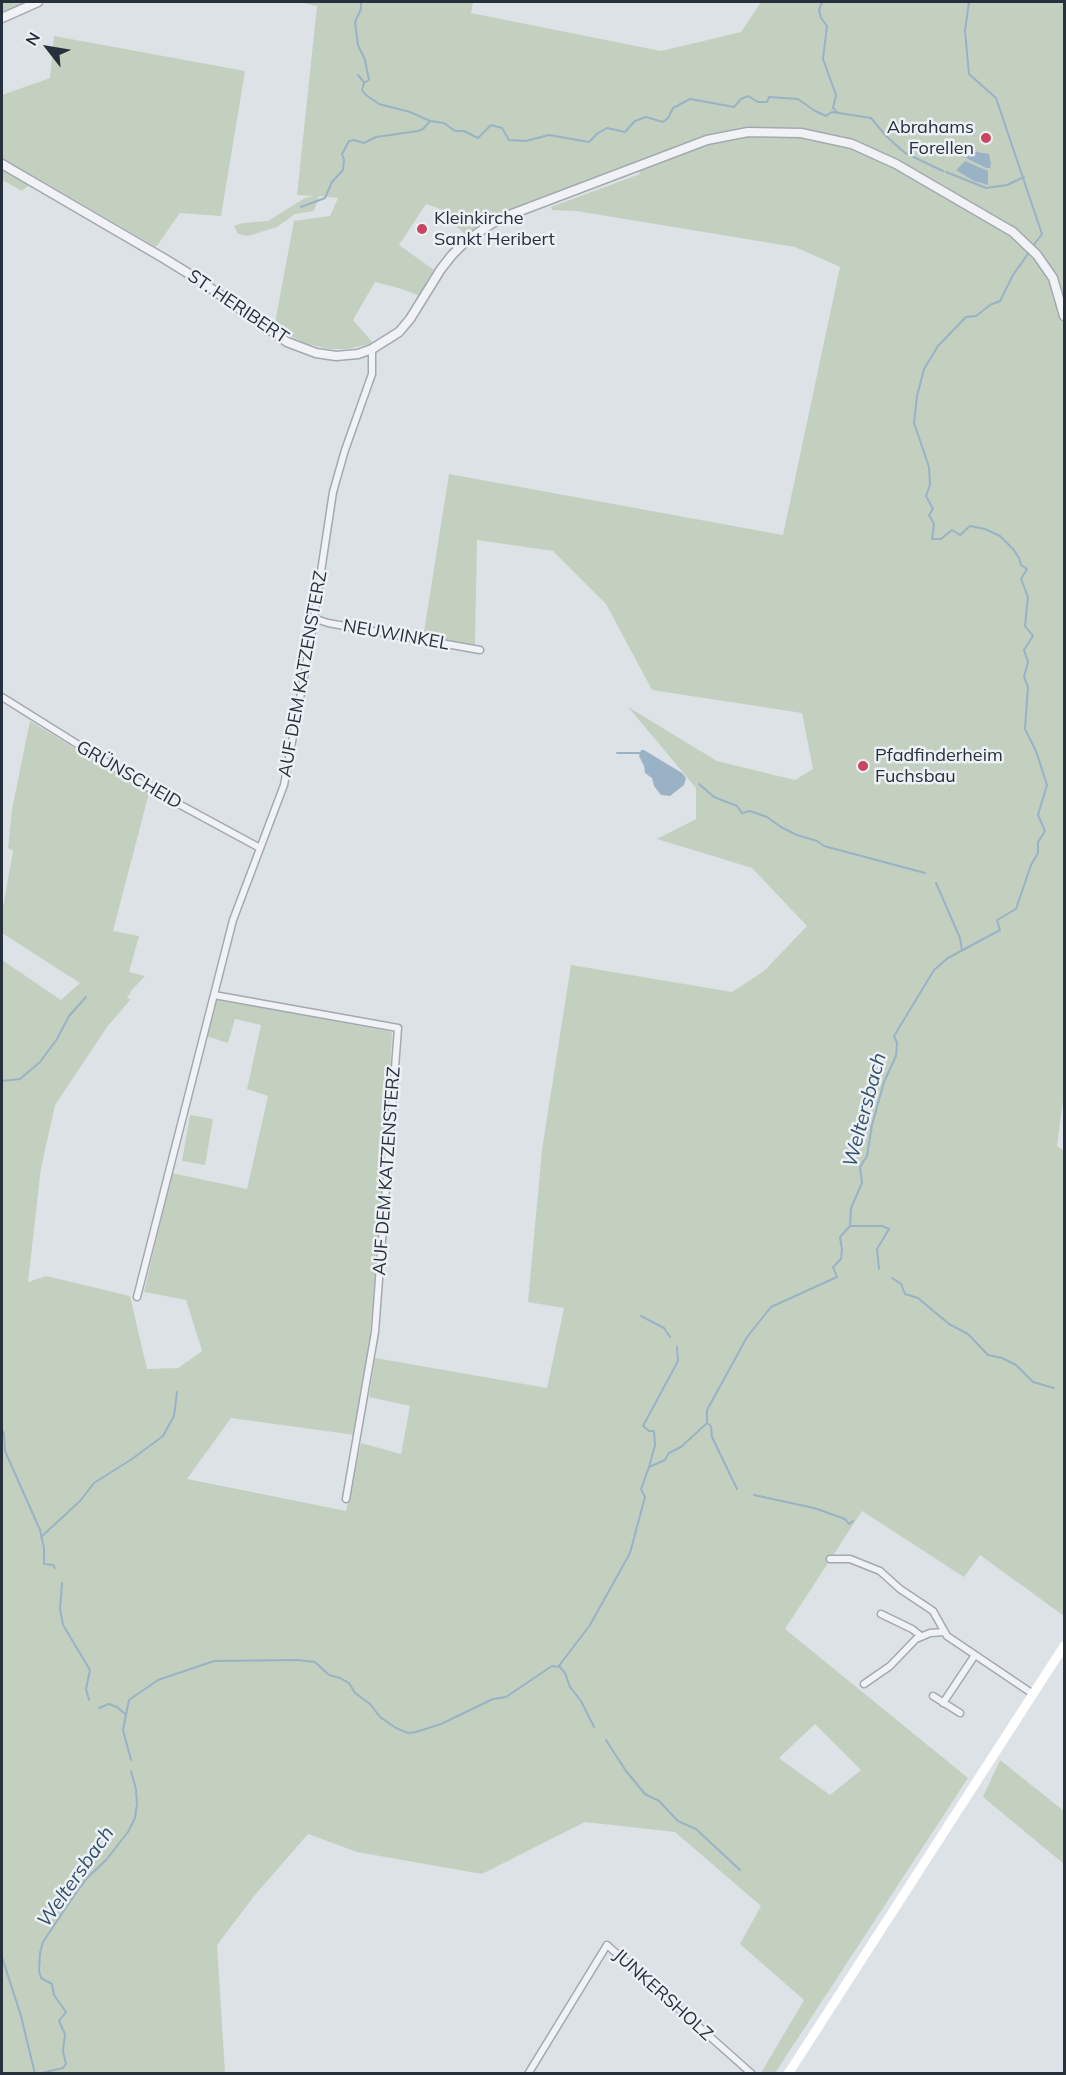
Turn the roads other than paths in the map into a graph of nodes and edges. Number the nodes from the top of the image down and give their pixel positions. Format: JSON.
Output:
{"nodes":[{"id":1,"x":38,"y":2,"type":"edge"},
{"id":2,"x":2,"y":18,"type":"edge"},
{"id":3,"x":2,"y":164,"type":"edge"},
{"id":4,"x":1063,"y":301,"type":"edge"},
{"id":5,"x":1065,"y":316,"type":"edge"},
{"id":6,"x":372,"y":349,"type":"junction"},
{"id":7,"x":313,"y":618,"type":"junction"},
{"id":8,"x":480,"y":650,"type":"dead end"},
{"id":9,"x":2,"y":697,"type":"edge"},
{"id":10,"x":260,"y":848,"type":"junction"},
{"id":11,"x":214,"y":995,"type":"junction"},
{"id":12,"x":137,"y":1297,"type":"dead end"},
{"id":13,"x":346,"y":1499,"type":"dead end"},
{"id":14,"x":830,"y":1559,"type":"dead end"},
{"id":15,"x":881,"y":1614,"type":"dead end"},
{"id":16,"x":945,"y":1632,"type":"junction"},
{"id":17,"x":921,"y":1636,"type":"junction"},
{"id":18,"x":1064,"y":1648,"type":"edge"},
{"id":19,"x":975,"y":1655,"type":"junction"},
{"id":20,"x":864,"y":1684,"type":"dead end"},
{"id":21,"x":1033,"y":1694,"type":"junction"},
{"id":22,"x":933,"y":1696,"type":"dead end"},
{"id":23,"x":943,"y":1703,"type":"junction"},
{"id":24,"x":960,"y":1713,"type":"dead end"},
{"id":25,"x":528,"y":2073,"type":"edge"},
{"id":26,"x":752,"y":2073,"type":"edge"},
{"id":27,"x":788,"y":2073,"type":"edge"}],
"edges":[{"from":1,"to":2,"type":"street"},
{"from":3,"to":6,"type":"street","name":"ST. HERIBERT"},
{"from":4,"to":5,"type":"street","name":"ST. HERIBERT"},
{"from":4,"to":6,"type":"street","name":"ST. HERIBERT"},
{"from":6,"to":7,"type":"street","name":"AUF DEM KATZENSTERZ"},
{"from":7,"to":8,"type":"street","name":"NEUWINKEL"},
{"from":7,"to":10,"type":"street","name":"AUF DEM KATZENSTERZ"},
{"from":9,"to":10,"type":"street","name":"GRÜNSCHEID"},
{"from":10,"to":11,"type":"street","name":"AUF DEM KATZENSTERZ"},
{"from":11,"to":12,"type":"street","name":"AUF DEM KATZENSTERZ"},
{"from":11,"to":13,"type":"street","name":"AUF DEM KATZENSTERZ"},
{"from":14,"to":16,"type":"street"},
{"from":15,"to":17,"type":"street"},
{"from":16,"to":17,"type":"street"},
{"from":16,"to":19,"type":"street"},
{"from":17,"to":20,"type":"street"},
{"from":18,"to":21,"type":"main road"},
{"from":19,"to":21,"type":"street"},
{"from":19,"to":23,"type":"street"},
{"from":21,"to":27,"type":"main road"},
{"from":22,"to":23,"type":"street"},
{"from":23,"to":24,"type":"street"},
{"from":25,"to":26,"type":"street","name":"JUNKERSHOLZ"}]}
